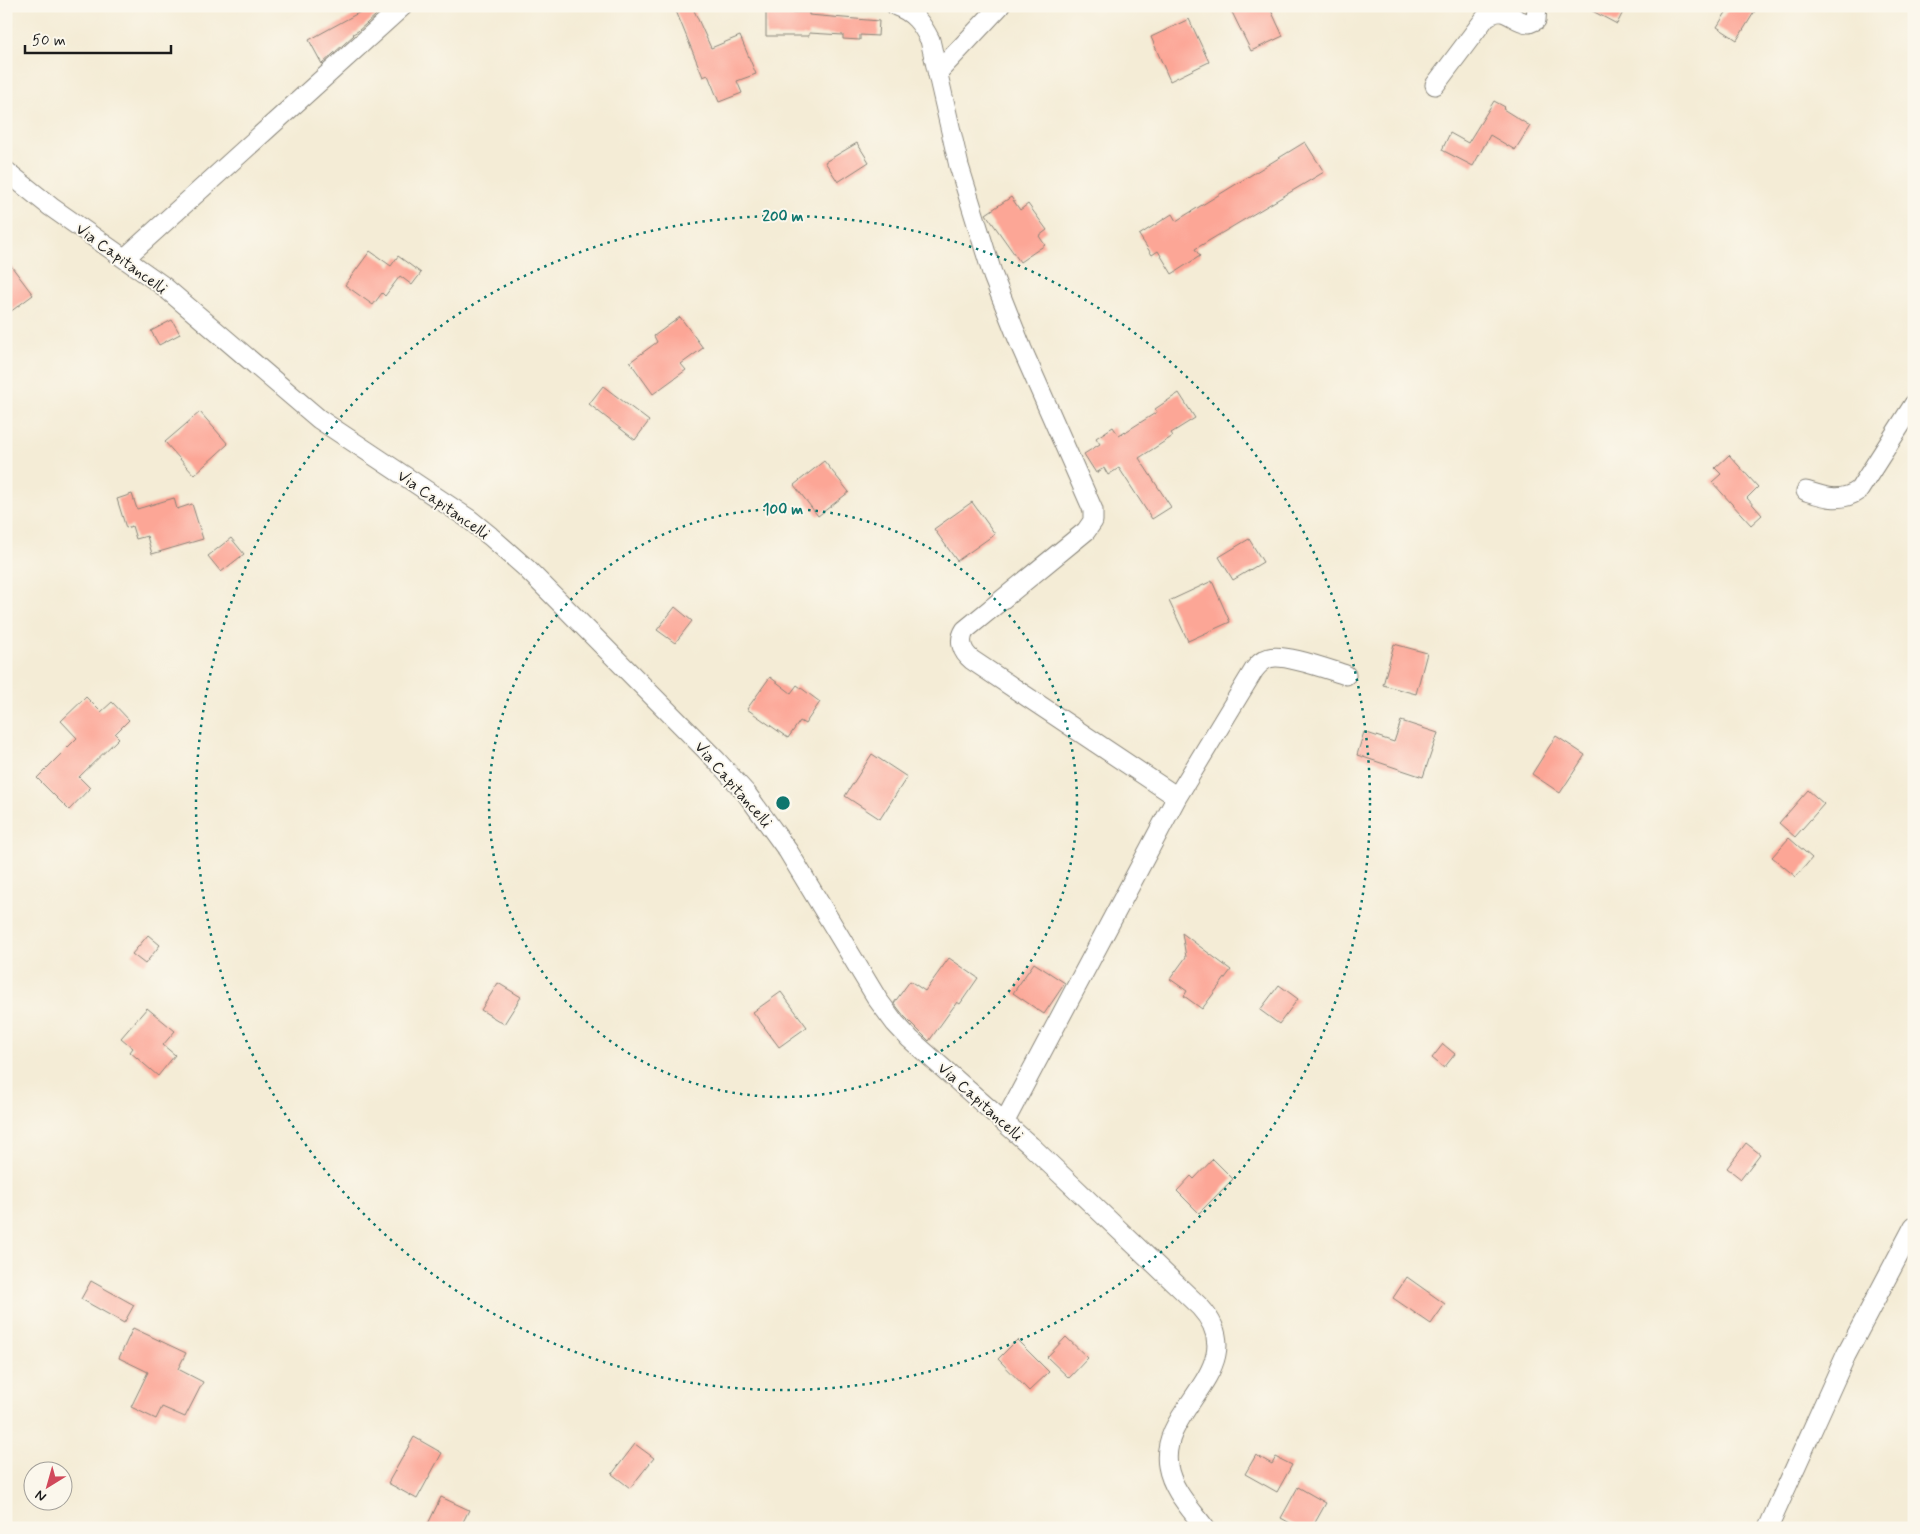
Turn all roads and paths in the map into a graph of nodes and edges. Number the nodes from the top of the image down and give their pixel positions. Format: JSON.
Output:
{"nodes":[{"id":1,"x":403,"y":6,"type":"edge"},
{"id":2,"x":896,"y":6,"type":"edge"},
{"id":3,"x":1000,"y":6,"type":"edge"},
{"id":4,"x":1537,"y":6,"type":"edge"},
{"id":5,"x":938,"y":72,"type":"junction"},
{"id":6,"x":1435,"y":85,"type":"dead end"},
{"id":7,"x":6,"y":172,"type":"edge"},
{"id":8,"x":125,"y":258,"type":"junction"},
{"id":9,"x":1914,"y":404,"type":"edge"},
{"id":10,"x":1806,"y":491,"type":"dead end"},
{"id":11,"x":1346,"y":675,"type":"dead end"},
{"id":12,"x":1177,"y":797,"type":"junction"},
{"id":13,"x":1005,"y":1122,"type":"junction"},
{"id":14,"x":1914,"y":1226,"type":"edge"},
{"id":15,"x":1205,"y":1528,"type":"edge"},
{"id":16,"x":1768,"y":1528,"type":"edge"}],
"edges":[{"from":1,"to":8,"type":"street"},
{"from":2,"to":5,"type":"street"},
{"from":3,"to":5,"type":"street"},
{"from":4,"to":6,"type":"street"},
{"from":5,"to":12,"type":"street"},
{"from":7,"to":8,"type":"street","name":"Via Capitancelli"},
{"from":8,"to":13,"type":"street","name":"Via Capitancelli"},
{"from":9,"to":10,"type":"street"},
{"from":11,"to":12,"type":"street"},
{"from":12,"to":13,"type":"street"},
{"from":13,"to":15,"type":"street","name":"Via Capitancelli"},
{"from":14,"to":16,"type":"street"}]}
